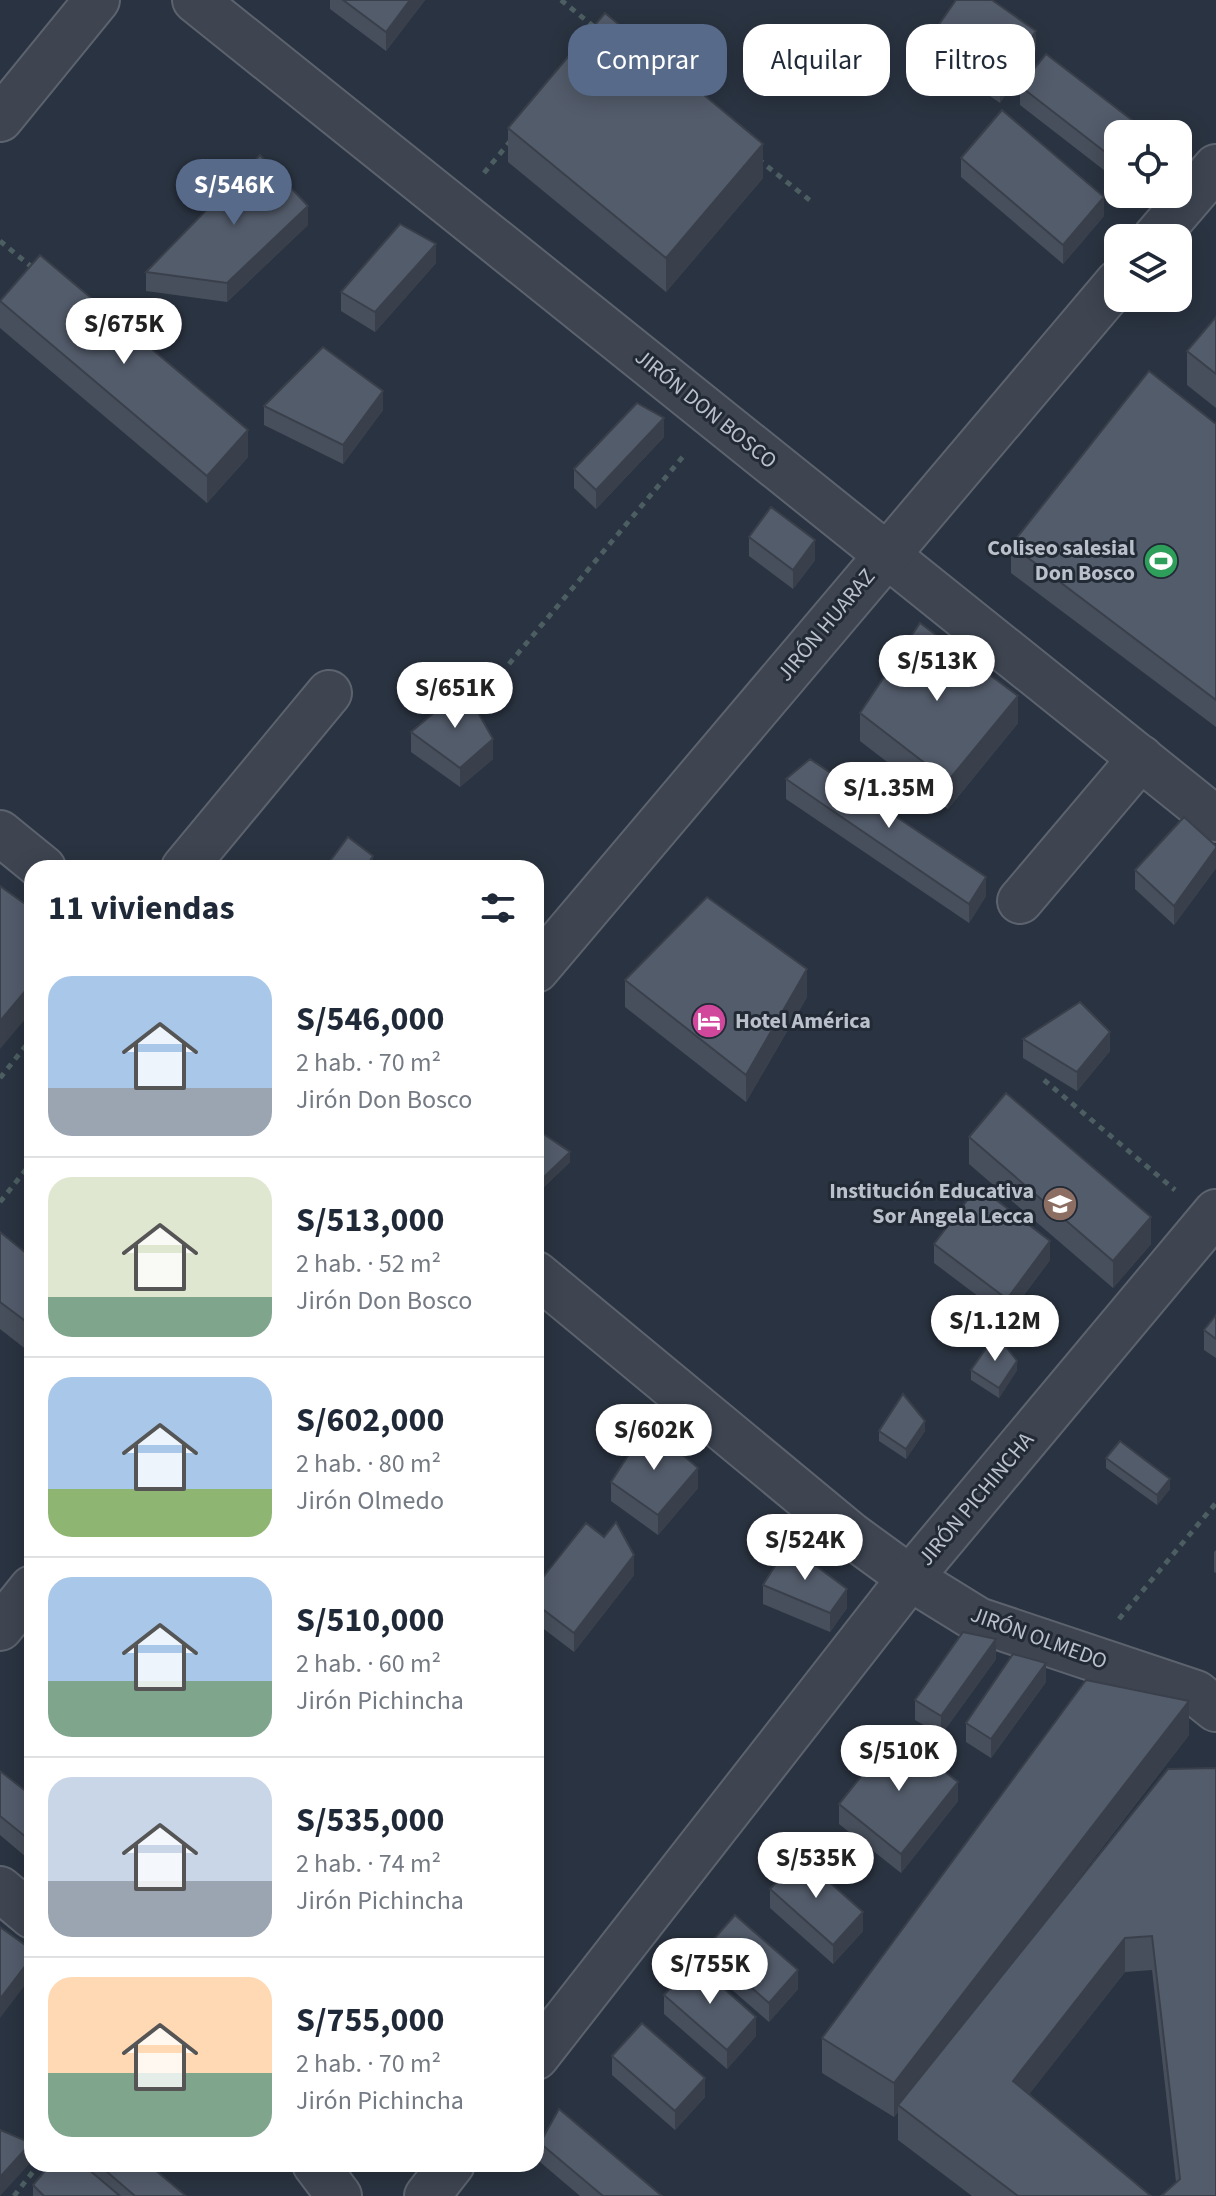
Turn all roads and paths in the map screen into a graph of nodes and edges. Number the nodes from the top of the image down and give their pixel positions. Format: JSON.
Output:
{"nodes":[{"id":1,"x":97,"y":0,"type":"edge"},
{"id":2,"x":195,"y":0,"type":"edge"},
{"id":3,"x":561,"y":0,"type":"edge"},
{"id":4,"x":590,"y":24,"type":"edge"},
{"id":5,"x":0,"y":119,"type":"edge"},
{"id":6,"x":513,"y":137,"type":"edge"},
{"id":7,"x":753,"y":155,"type":"edge"},
{"id":8,"x":1216,"y":167,"type":"edge"},
{"id":9,"x":812,"y":202,"type":"dead end"},
{"id":10,"x":455,"y":208,"type":"junction"},
{"id":11,"x":1167,"y":224,"type":"edge"},
{"id":12,"x":0,"y":241,"type":"edge"},
{"id":13,"x":36,"y":270,"type":"edge"},
{"id":14,"x":1104,"y":298,"type":"edge"},
{"id":15,"x":716,"y":417,"type":"junction"},
{"id":16,"x":886,"y":554,"type":"junction"},
{"id":17,"x":509,"y":664,"type":"dead end"},
{"id":18,"x":329,"y":693,"type":"dead end"},
{"id":19,"x":1141,"y":758,"type":"junction"},
{"id":20,"x":1216,"y":819,"type":"edge"},
{"id":21,"x":0,"y":833,"type":"edge"},
{"id":22,"x":33,"y":860,"type":"edge"},
{"id":23,"x":191,"y":860,"type":"edge"},
{"id":24,"x":1020,"y":901,"type":"dead end"},
{"id":25,"x":544,"y":960,"type":"edge"},
{"id":26,"x":24,"y":1048,"type":"edge"},
{"id":27,"x":0,"y":1078,"type":"edge"},
{"id":28,"x":1044,"y":1080,"type":"dead end"},
{"id":29,"x":24,"y":1172,"type":"edge"},
{"id":30,"x":0,"y":1202,"type":"edge"},
{"id":31,"x":1213,"y":1215,"type":"edge"},
{"id":32,"x":544,"y":1281,"type":"edge"},
{"id":33,"x":1216,"y":1503,"type":"edge"},
{"id":34,"x":910,"y":1578,"type":"junction"},
{"id":35,"x":24,"y":1598,"type":"edge"},
{"id":36,"x":0,"y":1628,"type":"edge"},
{"id":37,"x":1088,"y":1656,"type":"junction"},
{"id":38,"x":1216,"y":1709,"type":"edge"},
{"id":39,"x":0,"y":1889,"type":"edge"},
{"id":40,"x":24,"y":1909,"type":"edge"},
{"id":41,"x":544,"y":2047,"type":"edge"},
{"id":42,"x":33,"y":2172,"type":"edge"},
{"id":43,"x":321,"y":2172,"type":"edge"},
{"id":44,"x":446,"y":2172,"type":"edge"},
{"id":45,"x":14,"y":2196,"type":"edge"},
{"id":46,"x":339,"y":2196,"type":"edge"},
{"id":47,"x":427,"y":2196,"type":"edge"}],
"edges":[{"from":1,"to":5,"type":"street"},
{"from":2,"to":10,"type":"street","name":"JIRÓN DON BOSCO"},
{"from":3,"to":4,"type":"path"},
{"from":6,"to":10,"type":"path"},
{"from":7,"to":9,"type":"path"},
{"from":8,"to":11,"type":"street"},
{"from":10,"to":15,"type":"street","name":"JIRÓN DON BOSCO"},
{"from":12,"to":13,"type":"path"},
{"from":14,"to":16,"type":"street","name":"JIRÓN HUARAZ"},
{"from":15,"to":16,"type":"street","name":"JIRÓN DON BOSCO"},
{"from":15,"to":17,"type":"path"},
{"from":16,"to":19,"type":"street","name":"JIRÓN DON BOSCO"},
{"from":16,"to":25,"type":"street","name":"JIRÓN HUARAZ"},
{"from":18,"to":23,"type":"street"},
{"from":19,"to":20,"type":"street","name":"JIRÓN DON BOSCO"},
{"from":19,"to":24,"type":"street"},
{"from":21,"to":22,"type":"street"},
{"from":26,"to":27,"type":"path"},
{"from":28,"to":31,"type":"path"},
{"from":29,"to":30,"type":"path"},
{"from":31,"to":34,"type":"street","name":"JIRÓN PICHINCHA"},
{"from":32,"to":34,"type":"street","name":"JIRÓN OLMEDO"},
{"from":33,"to":37,"type":"path"},
{"from":34,"to":37,"type":"street","name":"JIRÓN OLMEDO"},
{"from":34,"to":41,"type":"street","name":"JIRÓN PICHINCHA"},
{"from":35,"to":36,"type":"street"},
{"from":37,"to":38,"type":"street","name":"JIRÓN OLMEDO"},
{"from":39,"to":40,"type":"street"},
{"from":42,"to":45,"type":"path"},
{"from":43,"to":46,"type":"street"},
{"from":44,"to":47,"type":"street"}]}
